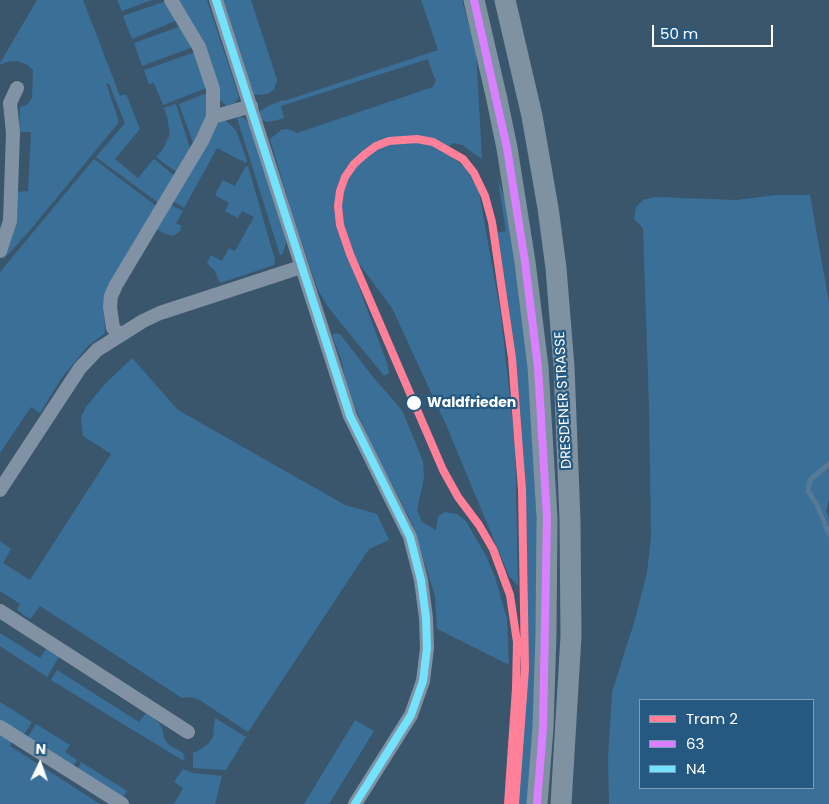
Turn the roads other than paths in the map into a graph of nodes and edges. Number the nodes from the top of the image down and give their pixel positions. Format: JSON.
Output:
{"nodes":[{"id":1,"x":171,"y":0,"type":"edge"},
{"id":2,"x":216,"y":0,"type":"edge"},
{"id":3,"x":474,"y":0,"type":"edge"},
{"id":4,"x":505,"y":0,"type":"edge"},
{"id":5,"x":17,"y":88,"type":"dead end"},
{"id":6,"x":5,"y":103,"type":"edge"},
{"id":7,"x":251,"y":106,"type":"junction"},
{"id":8,"x":213,"y":116,"type":"junction"},
{"id":9,"x":0,"y":251,"type":"edge"},
{"id":10,"x":301,"y":267,"type":"junction"},
{"id":11,"x":120,"y":335,"type":"junction"},
{"id":12,"x":0,"y":490,"type":"edge"},
{"id":13,"x":0,"y":611,"type":"edge"},
{"id":14,"x":0,"y":727,"type":"edge"},
{"id":15,"x":188,"y":732,"type":"dead end"},
{"id":16,"x":122,"y":804,"type":"edge"},
{"id":17,"x":355,"y":804,"type":"edge"},
{"id":18,"x":537,"y":804,"type":"edge"},
{"id":19,"x":561,"y":804,"type":"edge"}],
"edges":[{"from":1,"to":8,"type":"street"},
{"from":2,"to":7,"type":"street"},
{"from":3,"to":18,"type":"main road"},
{"from":4,"to":19,"type":"main road","name":"DRESDENER STRASSE"},
{"from":5,"to":6,"type":"street"},
{"from":6,"to":9,"type":"street"},
{"from":7,"to":8,"type":"street"},
{"from":7,"to":10,"type":"street"},
{"from":8,"to":11,"type":"street"},
{"from":10,"to":11,"type":"street"},
{"from":10,"to":17,"type":"street"},
{"from":11,"to":12,"type":"street"},
{"from":13,"to":15,"type":"street"},
{"from":14,"to":16,"type":"street"}]}
